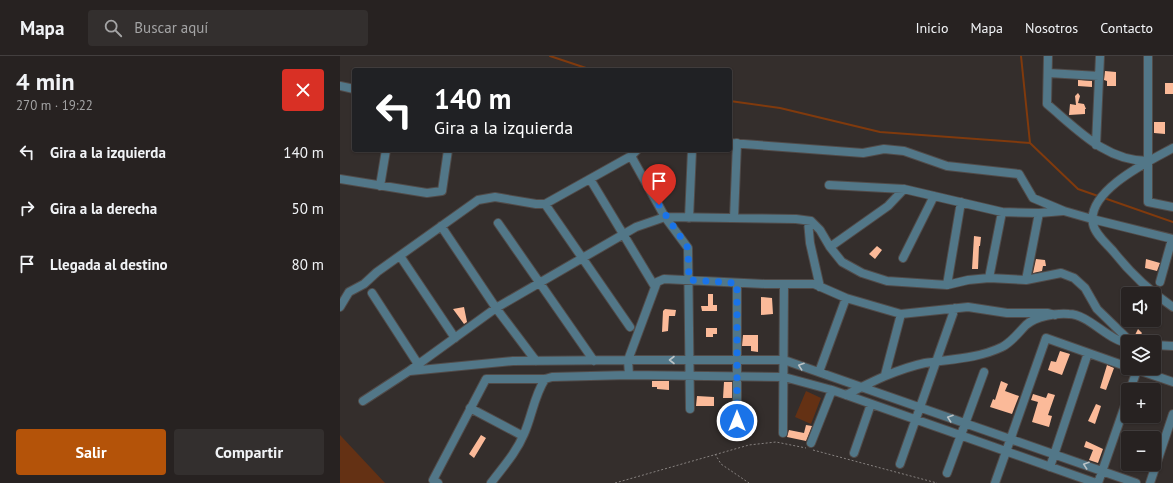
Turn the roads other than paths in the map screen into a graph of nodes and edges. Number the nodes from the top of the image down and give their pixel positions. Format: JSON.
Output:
{"nodes":[{"id":1,"x":1048,"y":56,"type":"edge"},
{"id":2,"x":1100,"y":56,"type":"edge"},
{"id":3,"x":1148,"y":56,"type":"edge"},
{"id":4,"x":1048,"y":73,"type":"junction"},
{"id":5,"x":1099,"y":76,"type":"junction"},
{"id":6,"x":340,"y":86,"type":"edge"},
{"id":7,"x":352,"y":89,"type":"edge"},
{"id":8,"x":733,"y":143,"type":"edge"},
{"id":9,"x":1096,"y":145,"type":"junction"},
{"id":10,"x":1173,"y":148,"type":"edge"},
{"id":11,"x":386,"y":152,"type":"edge"},
{"id":12,"x":448,"y":152,"type":"edge"},
{"id":13,"x":692,"y":152,"type":"edge"},
{"id":14,"x":634,"y":153,"type":"edge"},
{"id":15,"x":1148,"y":161,"type":"junction"},
{"id":16,"x":340,"y":179,"type":"edge"},
{"id":17,"x":590,"y":179,"type":"junction"},
{"id":18,"x":829,"y":185,"type":"dead end"},
{"id":19,"x":380,"y":186,"type":"junction"},
{"id":20,"x":904,"y":189,"type":"junction"},
{"id":21,"x":934,"y":196,"type":"junction"},
{"id":22,"x":961,"y":202,"type":"junction"},
{"id":23,"x":546,"y":204,"type":"junction"},
{"id":24,"x":1173,"y":207,"type":"edge"},
{"id":25,"x":1064,"y":210,"type":"junction"},
{"id":26,"x":1002,"y":212,"type":"junction"},
{"id":27,"x":1039,"y":213,"type":"junction"},
{"id":28,"x":665,"y":217,"type":"junction"},
{"id":29,"x":689,"y":218,"type":"junction"},
{"id":30,"x":734,"y":218,"type":"junction"},
{"id":31,"x":1092,"y":219,"type":"junction"},
{"id":32,"x":808,"y":221,"type":"junction"},
{"id":33,"x":498,"y":223,"type":"dead end"},
{"id":34,"x":441,"y":226,"type":"junction"},
{"id":35,"x":624,"y":234,"type":"junction"},
{"id":36,"x":1172,"y":239,"type":"edge"},
{"id":37,"x":830,"y":247,"type":"junction"},
{"id":38,"x":400,"y":256,"type":"junction"},
{"id":39,"x":582,"y":258,"type":"junction"},
{"id":40,"x":903,"y":258,"type":"dead end"},
{"id":41,"x":989,"y":278,"type":"junction"},
{"id":42,"x":689,"y":280,"type":"junction"},
{"id":43,"x":1026,"y":280,"type":"junction"},
{"id":44,"x":1160,"y":282,"type":"dead end"},
{"id":45,"x":539,"y":283,"type":"junction"},
{"id":46,"x":737,"y":283,"type":"junction"},
{"id":47,"x":784,"y":284,"type":"junction"},
{"id":48,"x":947,"y":285,"type":"junction"},
{"id":49,"x":655,"y":287,"type":"junction"},
{"id":50,"x":820,"y":287,"type":"junction"},
{"id":51,"x":372,"y":293,"type":"dead end"},
{"id":52,"x":846,"y":298,"type":"junction"},
{"id":53,"x":340,"y":307,"type":"edge"},
{"id":54,"x":1173,"y":307,"type":"edge"},
{"id":55,"x":496,"y":308,"type":"junction"},
{"id":56,"x":955,"y":308,"type":"junction"},
{"id":57,"x":901,"y":314,"type":"junction"},
{"id":58,"x":1055,"y":315,"type":"junction"},
{"id":59,"x":630,"y":327,"type":"dead end"},
{"id":60,"x":1124,"y":335,"type":"edge"},
{"id":61,"x":454,"y":338,"type":"junction"},
{"id":62,"x":1121,"y":342,"type":"edge"},
{"id":63,"x":1161,"y":345,"type":"edge"},
{"id":64,"x":1173,"y":346,"type":"edge"},
{"id":65,"x":1088,"y":353,"type":"junction"},
{"id":66,"x":737,"y":359,"type":"junction"},
{"id":67,"x":628,"y":360,"type":"junction"},
{"id":68,"x":690,"y":360,"type":"junction"},
{"id":69,"x":784,"y":360,"type":"junction"},
{"id":70,"x":536,"y":361,"type":"junction"},
{"id":71,"x":594,"y":361,"type":"junction"},
{"id":72,"x":936,"y":362,"type":"junction"},
{"id":73,"x":418,"y":364,"type":"junction"},
{"id":74,"x":1121,"y":365,"type":"edge"},
{"id":75,"x":409,"y":371,"type":"junction"},
{"id":76,"x":819,"y":372,"type":"junction"},
{"id":77,"x":984,"y":372,"type":"dead end"},
{"id":78,"x":629,"y":374,"type":"junction"},
{"id":79,"x":885,"y":375,"type":"junction"},
{"id":80,"x":1153,"y":375,"type":"edge"},
{"id":81,"x":690,"y":376,"type":"junction"},
{"id":82,"x":737,"y":376,"type":"junction"},
{"id":83,"x":784,"y":377,"type":"junction"},
{"id":84,"x":545,"y":379,"type":"junction"},
{"id":85,"x":1173,"y":382,"type":"edge"},
{"id":86,"x":862,"y":387,"type":"junction"},
{"id":87,"x":832,"y":390,"type":"junction"},
{"id":88,"x":846,"y":395,"type":"junction"},
{"id":89,"x":363,"y":401,"type":"dead end"},
{"id":90,"x":872,"y":404,"type":"junction"},
{"id":91,"x":920,"y":407,"type":"junction"},
{"id":92,"x":470,"y":408,"type":"junction"},
{"id":93,"x":690,"y":409,"type":"dead end"},
{"id":94,"x":1173,"y":414,"type":"edge"},
{"id":95,"x":1121,"y":417,"type":"edge"},
{"id":96,"x":916,"y":420,"type":"junction"},
{"id":97,"x":737,"y":421,"type":"dead end"},
{"id":98,"x":965,"y":423,"type":"junction"},
{"id":99,"x":783,"y":433,"type":"dead end"},
{"id":100,"x":961,"y":435,"type":"junction"},
{"id":101,"x":523,"y":436,"type":"junction"},
{"id":102,"x":1010,"y":439,"type":"junction"},
{"id":103,"x":811,"y":443,"type":"dead end"},
{"id":104,"x":1006,"y":451,"type":"junction"},
{"id":105,"x":854,"y":453,"type":"dead end"},
{"id":106,"x":1054,"y":454,"type":"junction"},
{"id":107,"x":900,"y":464,"type":"dead end"},
{"id":108,"x":1050,"y":466,"type":"junction"},
{"id":109,"x":1102,"y":471,"type":"junction"},
{"id":110,"x":947,"y":473,"type":"dead end"},
{"id":111,"x":438,"y":483,"type":"edge"},
{"id":112,"x":491,"y":483,"type":"edge"},
{"id":113,"x":995,"y":483,"type":"edge"},
{"id":114,"x":1097,"y":483,"type":"edge"},
{"id":115,"x":1136,"y":483,"type":"edge"},
{"id":116,"x":1150,"y":483,"type":"edge"}],
"edges":[{"from":1,"to":4,"type":"street"},
{"from":2,"to":5,"type":"street"},
{"from":3,"to":15,"type":"street"},
{"from":4,"to":5,"type":"street"},
{"from":4,"to":9,"type":"street"},
{"from":5,"to":9,"type":"street"},
{"from":6,"to":7,"type":"street"},
{"from":8,"to":25,"type":"street"},
{"from":8,"to":30,"type":"street"},
{"from":9,"to":15,"type":"street"},
{"from":10,"to":15,"type":"street"},
{"from":11,"to":19,"type":"street"},
{"from":12,"to":19,"type":"street"},
{"from":13,"to":29,"type":"street"},
{"from":14,"to":17,"type":"street"},
{"from":14,"to":28,"type":"street"},
{"from":15,"to":24,"type":"street"},
{"from":15,"to":31,"type":"street"},
{"from":16,"to":19,"type":"street"},
{"from":17,"to":23,"type":"street"},
{"from":17,"to":35,"type":"street"},
{"from":18,"to":20,"type":"street"},
{"from":20,"to":21,"type":"street"},
{"from":20,"to":37,"type":"street"},
{"from":21,"to":22,"type":"street"},
{"from":21,"to":40,"type":"street"},
{"from":22,"to":26,"type":"street"},
{"from":22,"to":48,"type":"street"},
{"from":23,"to":34,"type":"street"},
{"from":23,"to":39,"type":"street"},
{"from":25,"to":27,"type":"street"},
{"from":25,"to":31,"type":"street"},
{"from":26,"to":27,"type":"street"},
{"from":26,"to":41,"type":"street"},
{"from":27,"to":43,"type":"street"},
{"from":28,"to":29,"type":"street"},
{"from":28,"to":35,"type":"street"},
{"from":28,"to":42,"type":"street"},
{"from":29,"to":30,"type":"street"},
{"from":30,"to":32,"type":"street"},
{"from":31,"to":36,"type":"street"},
{"from":31,"to":54,"type":"street"},
{"from":32,"to":37,"type":"street"},
{"from":32,"to":50,"type":"street"},
{"from":33,"to":45,"type":"street"},
{"from":34,"to":38,"type":"street"},
{"from":34,"to":55,"type":"street"},
{"from":35,"to":39,"type":"street"},
{"from":35,"to":49,"type":"street"},
{"from":36,"to":44,"type":"street"},
{"from":37,"to":48,"type":"street"},
{"from":38,"to":53,"type":"street"},
{"from":38,"to":61,"type":"street"},
{"from":39,"to":45,"type":"street"},
{"from":39,"to":59,"type":"street"},
{"from":41,"to":43,"type":"street"},
{"from":41,"to":48,"type":"street"},
{"from":42,"to":46,"type":"street"},
{"from":42,"to":49,"type":"street"},
{"from":42,"to":68,"type":"street"},
{"from":43,"to":60,"type":"street"},
{"from":45,"to":55,"type":"street"},
{"from":45,"to":71,"type":"street"},
{"from":46,"to":47,"type":"street"},
{"from":46,"to":66,"type":"street"},
{"from":47,"to":50,"type":"street"},
{"from":47,"to":69,"type":"street"},
{"from":49,"to":67,"type":"street"},
{"from":50,"to":52,"type":"street"},
{"from":51,"to":73,"type":"street"},
{"from":52,"to":57,"type":"street"},
{"from":52,"to":76,"type":"street"},
{"from":55,"to":61,"type":"street"},
{"from":55,"to":70,"type":"street"},
{"from":56,"to":57,"type":"street"},
{"from":56,"to":58,"type":"street"},
{"from":56,"to":72,"type":"street"},
{"from":57,"to":79,"type":"street"},
{"from":58,"to":62,"type":"street"},
{"from":58,"to":72,"type":"street"},
{"from":61,"to":73,"type":"street"},
{"from":63,"to":64,"type":"street"},
{"from":65,"to":74,"type":"street"},
{"from":65,"to":102,"type":"street"},
{"from":65,"to":106,"type":"street"},
{"from":66,"to":68,"type":"street"},
{"from":66,"to":69,"type":"street"},
{"from":66,"to":82,"type":"street"},
{"from":68,"to":67,"type":"street","one_way":true},
{"from":67,"to":71,"type":"street"},
{"from":67,"to":78,"type":"street"},
{"from":68,"to":81,"type":"street"},
{"from":76,"to":69,"type":"street","one_way":true},
{"from":69,"to":83,"type":"street"},
{"from":70,"to":71,"type":"street"},
{"from":70,"to":75,"type":"street"},
{"from":72,"to":79,"type":"street"},
{"from":72,"to":91,"type":"street"},
{"from":73,"to":75,"type":"street"},
{"from":75,"to":89,"type":"street"},
{"from":76,"to":86,"type":"street"},
{"from":77,"to":98,"type":"street"},
{"from":78,"to":81,"type":"street"},
{"from":78,"to":84,"type":"street"},
{"from":79,"to":86,"type":"street"},
{"from":80,"to":85,"type":"street"},
{"from":81,"to":82,"type":"street"},
{"from":81,"to":93,"type":"street"},
{"from":82,"to":83,"type":"street"},
{"from":82,"to":97,"type":"street"},
{"from":83,"to":87,"type":"street"},
{"from":83,"to":99,"type":"street"},
{"from":84,"to":92,"type":"street"},
{"from":84,"to":101,"type":"street"},
{"from":86,"to":88,"type":"street"},
{"from":86,"to":91,"type":"street"},
{"from":87,"to":88,"type":"street"},
{"from":87,"to":103,"type":"street"},
{"from":88,"to":90,"type":"street"},
{"from":90,"to":96,"type":"street"},
{"from":90,"to":105,"type":"street"},
{"from":91,"to":96,"type":"street"},
{"from":98,"to":91,"type":"street","one_way":true},
{"from":92,"to":101,"type":"street"},
{"from":92,"to":111,"type":"street"},
{"from":94,"to":116,"type":"street"},
{"from":95,"to":109,"type":"street"},
{"from":96,"to":100,"type":"street"},
{"from":96,"to":107,"type":"street"},
{"from":98,"to":100,"type":"street"},
{"from":98,"to":102,"type":"street"},
{"from":100,"to":104,"type":"street"},
{"from":100,"to":110,"type":"street"},
{"from":101,"to":112,"type":"street"},
{"from":102,"to":104,"type":"street"},
{"from":102,"to":106,"type":"street"},
{"from":104,"to":108,"type":"street"},
{"from":104,"to":113,"type":"street"},
{"from":106,"to":108,"type":"street"},
{"from":109,"to":106,"type":"street","one_way":true},
{"from":108,"to":114,"type":"street"},
{"from":109,"to":114,"type":"street"},
{"from":109,"to":115,"type":"street"}]}
